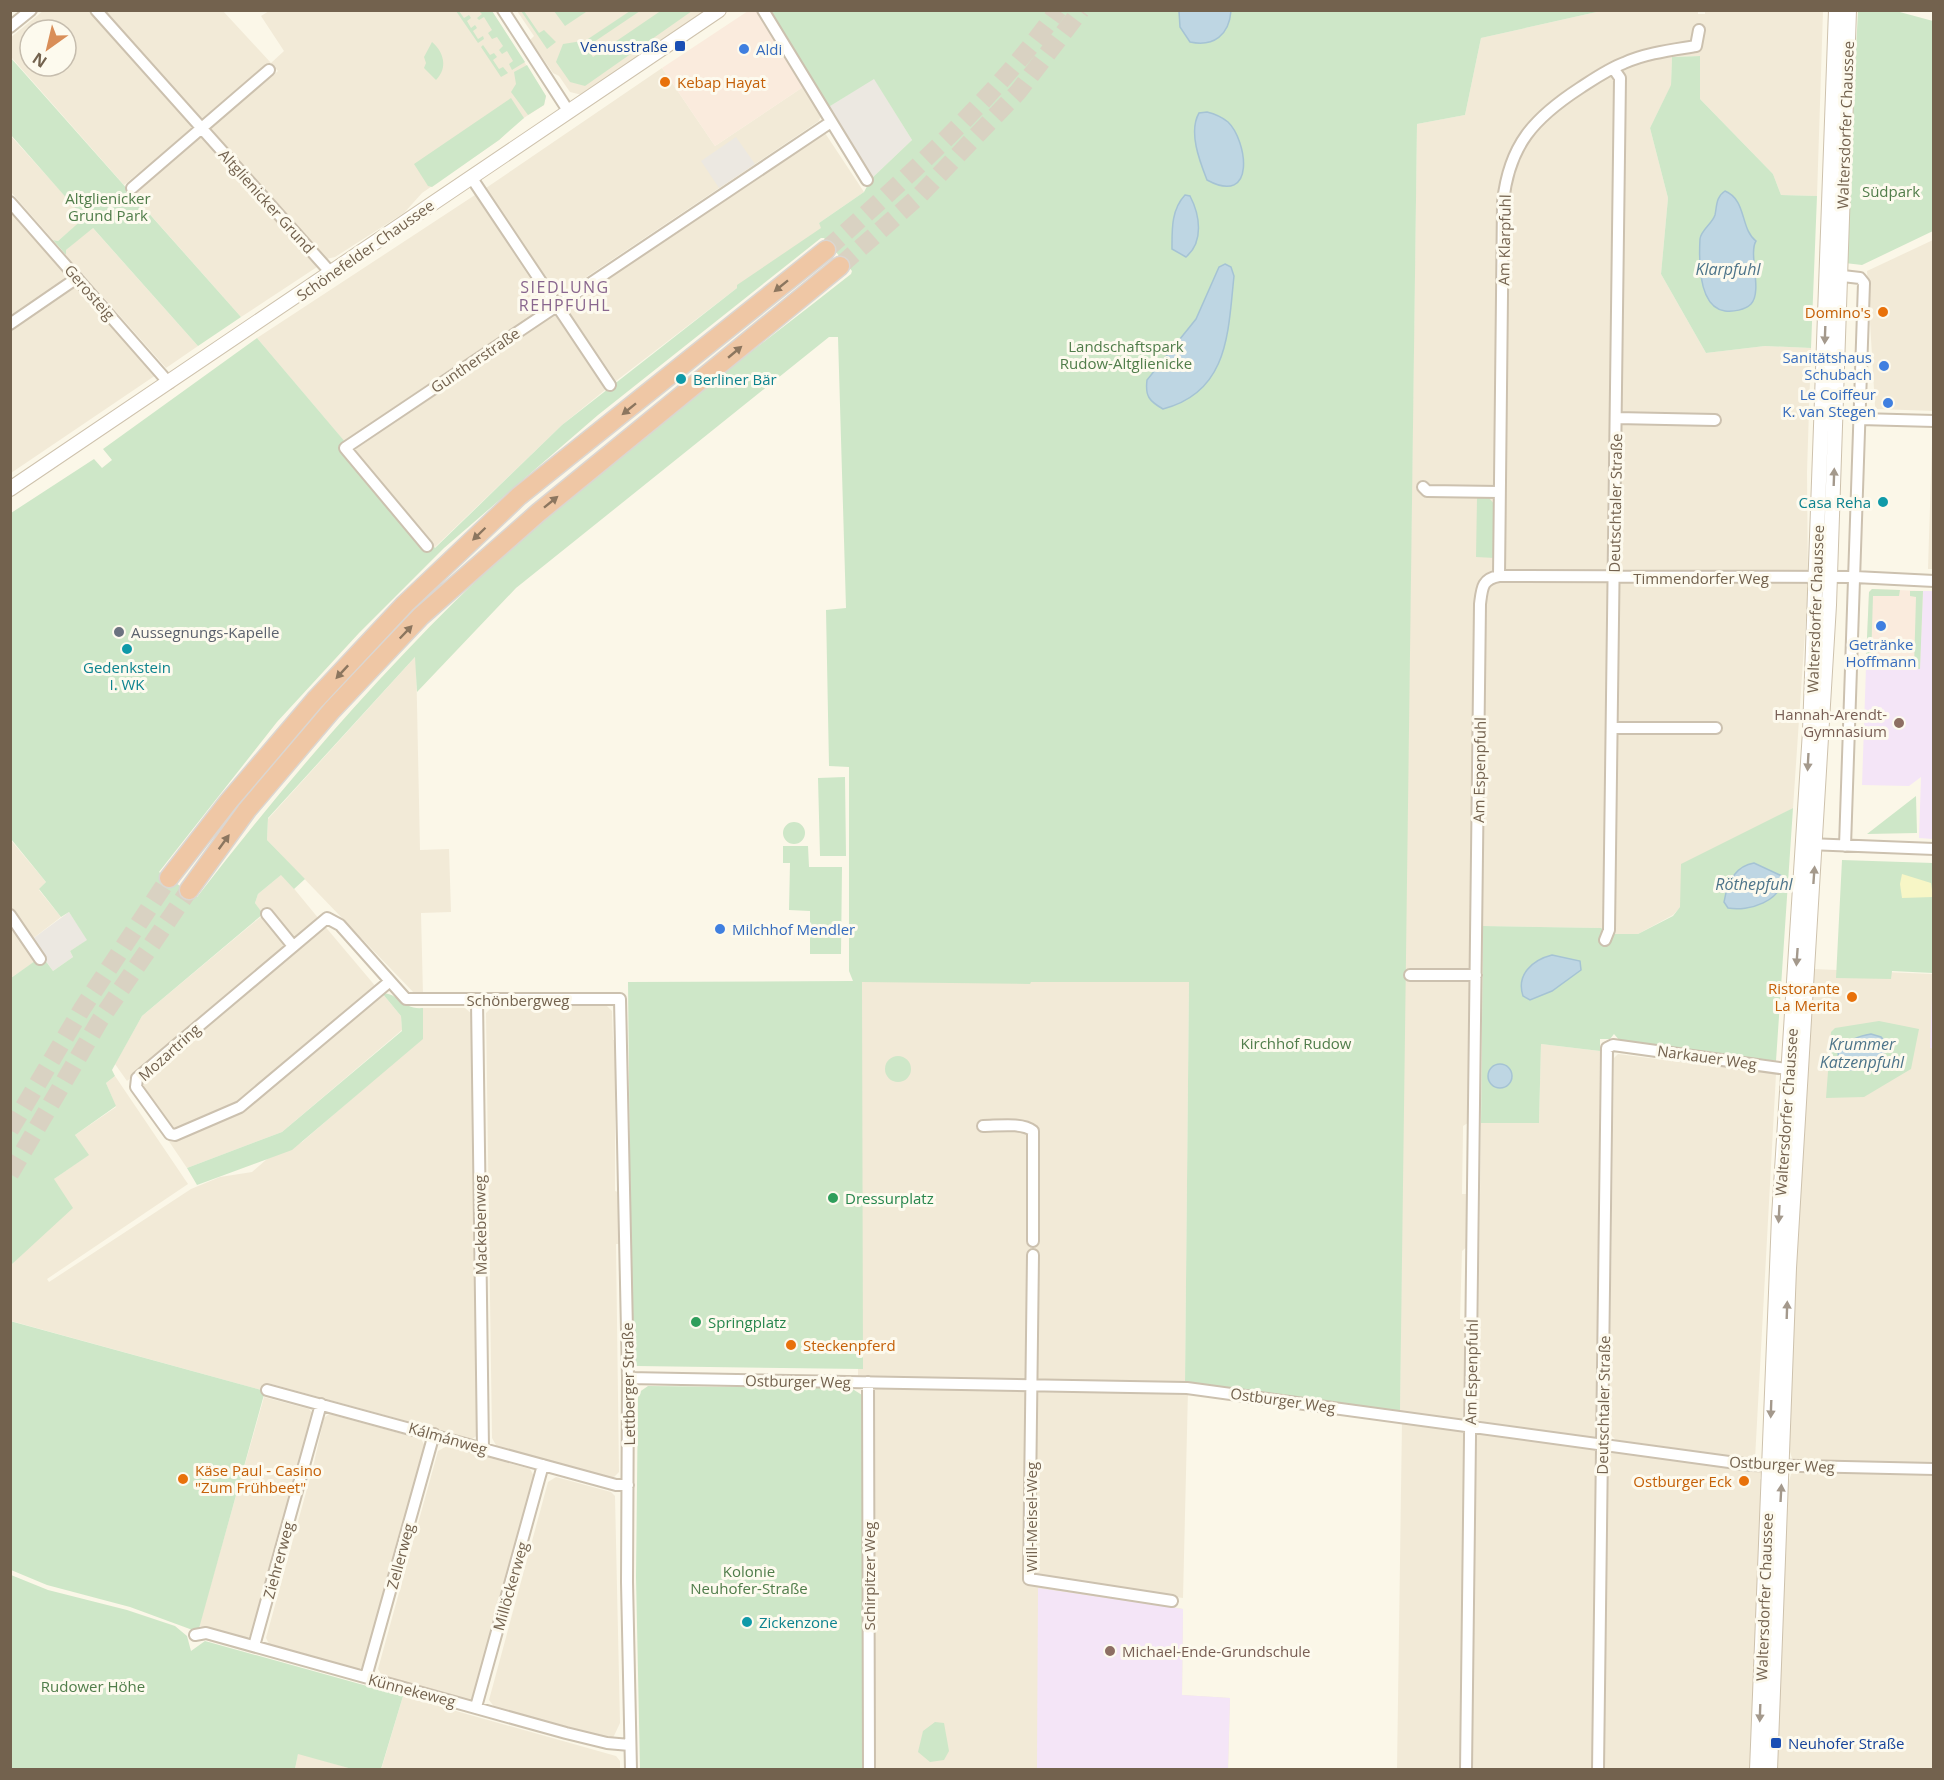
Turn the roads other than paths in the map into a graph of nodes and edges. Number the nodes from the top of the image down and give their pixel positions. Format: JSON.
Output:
{"nodes":[{"id":1,"x":31,"y":10,"type":"edge"},
{"id":2,"x":96,"y":10,"type":"edge"},
{"id":3,"x":502,"y":10,"type":"edge"},
{"id":4,"x":719,"y":10,"type":"edge"},
{"id":5,"x":764,"y":10,"type":"edge"},
{"id":6,"x":1836,"y":10,"type":"edge"},
{"id":7,"x":1849,"y":10,"type":"edge"},
{"id":8,"x":10,"y":27,"type":"edge"},
{"id":9,"x":1699,"y":30,"type":"dead end"},
{"id":10,"x":1613,"y":68,"type":"junction"},
{"id":11,"x":269,"y":70,"type":"dead end"},
{"id":12,"x":569,"y":112,"type":"junction"},
{"id":13,"x":831,"y":122,"type":"junction"},
{"id":14,"x":201,"y":128,"type":"junction"},
{"id":15,"x":471,"y":177,"type":"junction"},
{"id":16,"x":867,"y":180,"type":"dead end"},
{"id":17,"x":132,"y":188,"type":"dead end"},
{"id":18,"x":10,"y":202,"type":"edge"},
{"id":19,"x":826,"y":250,"type":"tunnel mouth"},
{"id":20,"x":840,"y":266,"type":"tunnel mouth"},
{"id":21,"x":332,"y":274,"type":"junction"},
{"id":22,"x":1833,"y":275,"type":"junction"},
{"id":23,"x":77,"y":278,"type":"junction"},
{"id":24,"x":556,"y":306,"type":"junction"},
{"id":25,"x":10,"y":324,"type":"edge"},
{"id":26,"x":169,"y":383,"type":"junction"},
{"id":27,"x":610,"y":385,"type":"dead end"},
{"id":28,"x":1616,"y":418,"type":"junction"},
{"id":29,"x":1860,"y":419,"type":"junction"},
{"id":30,"x":1715,"y":420,"type":"dead end"},
{"id":31,"x":1934,"y":421,"type":"edge"},
{"id":32,"x":1423,"y":487,"type":"dead end"},
{"id":33,"x":10,"y":489,"type":"edge"},
{"id":34,"x":1499,"y":492,"type":"junction"},
{"id":35,"x":427,"y":546,"type":"dead end"},
{"id":36,"x":1499,"y":576,"type":"junction"},
{"id":37,"x":1856,"y":577,"type":"junction"},
{"id":38,"x":1614,"y":578,"type":"junction"},
{"id":39,"x":1823,"y":578,"type":"junction"},
{"id":40,"x":1934,"y":581,"type":"edge"},
{"id":41,"x":1612,"y":728,"type":"junction"},
{"id":42,"x":1716,"y":728,"type":"dead end"},
{"id":43,"x":1810,"y":844,"type":"junction"},
{"id":44,"x":1845,"y":846,"type":"junction"},
{"id":45,"x":1934,"y":849,"type":"edge"},
{"id":46,"x":169,"y":878,"type":"tunnel mouth"},
{"id":47,"x":189,"y":890,"type":"tunnel mouth"},
{"id":48,"x":10,"y":915,"type":"edge"},
{"id":49,"x":267,"y":915,"type":"dead end"},
{"id":50,"x":1605,"y":940,"type":"dead end"},
{"id":51,"x":293,"y":946,"type":"junction"},
{"id":52,"x":40,"y":959,"type":"dead end"},
{"id":53,"x":1410,"y":975,"type":"dead end"},
{"id":54,"x":1476,"y":975,"type":"junction"},
{"id":55,"x":389,"y":982,"type":"junction"},
{"id":56,"x":620,"y":999,"type":"joint"},
{"id":57,"x":416,"y":1000,"type":"joint"},
{"id":58,"x":477,"y":1001,"type":"junction"},
{"id":59,"x":1613,"y":1045,"type":"joint"},
{"id":60,"x":1795,"y":1070,"type":"junction"},
{"id":61,"x":983,"y":1126,"type":"dead end"},
{"id":62,"x":1033,"y":1241,"type":"dead end"},
{"id":63,"x":1033,"y":1255,"type":"dead end"},
{"id":64,"x":628,"y":1378,"type":"junction"},
{"id":65,"x":868,"y":1382,"type":"junction"},
{"id":66,"x":1031,"y":1385,"type":"junction"},
{"id":67,"x":267,"y":1390,"type":"dead end"},
{"id":68,"x":321,"y":1404,"type":"junction"},
{"id":69,"x":1470,"y":1426,"type":"junction"},
{"id":70,"x":434,"y":1434,"type":"junction"},
{"id":71,"x":1602,"y":1444,"type":"junction"},
{"id":72,"x":483,"y":1448,"type":"junction"},
{"id":73,"x":543,"y":1465,"type":"junction"},
{"id":74,"x":1775,"y":1466,"type":"junction"},
{"id":75,"x":1934,"y":1470,"type":"edge"},
{"id":76,"x":628,"y":1485,"type":"junction"},
{"id":77,"x":1172,"y":1601,"type":"dead end"},
{"id":78,"x":195,"y":1635,"type":"dead end"},
{"id":79,"x":254,"y":1646,"type":"junction"},
{"id":80,"x":366,"y":1677,"type":"junction"},
{"id":81,"x":476,"y":1707,"type":"junction"},
{"id":82,"x":630,"y":1745,"type":"junction"},
{"id":83,"x":631,"y":1770,"type":"edge"},
{"id":84,"x":869,"y":1770,"type":"edge"},
{"id":85,"x":1466,"y":1770,"type":"edge"},
{"id":86,"x":1598,"y":1770,"type":"edge"},
{"id":87,"x":1758,"y":1770,"type":"edge"},
{"id":88,"x":1770,"y":1770,"type":"edge"}],
"edges":[{"from":1,"to":8,"type":"street"},
{"from":2,"to":14,"type":"street","name":"Altglienicker Grund"},
{"from":3,"to":12,"type":"street"},
{"from":4,"to":12,"type":"main road","name":"Schönefelder Chaussee"},
{"from":5,"to":13,"type":"street"},
{"from":6,"to":22,"type":"main road","name":"Waltersdorfer Chaussee"},
{"from":7,"to":22,"type":"main road","name":"Waltersdorfer Chaussee"},
{"from":9,"to":10,"type":"street","name":"Am Klarpfuhl"},
{"from":10,"to":28,"type":"street","name":"Deutschtaler Straße"},
{"from":10,"to":34,"type":"street","name":"Am Klarpfuhl"},
{"from":11,"to":14,"type":"street"},
{"from":12,"to":15,"type":"main road","name":"Schönefelder Chaussee"},
{"from":13,"to":16,"type":"street"},
{"from":13,"to":24,"type":"street","name":"Guntherstraße"},
{"from":14,"to":17,"type":"street"},
{"from":14,"to":21,"type":"street","name":"Altglienicker Grund"},
{"from":15,"to":21,"type":"main road","name":"Schönefelder Chaussee"},
{"from":15,"to":24,"type":"street"},
{"from":18,"to":23,"type":"street","name":"Gerosteig"},
{"from":19,"to":46,"type":"highway","one_way":true},
{"from":47,"to":20,"type":"highway","one_way":true},
{"from":21,"to":26,"type":"main road","name":"Schönefelder Chaussee"},
{"from":22,"to":29,"type":"street"},
{"from":22,"to":39,"type":"main road","name":"Waltersdorfer Chaussee"},
{"from":23,"to":25,"type":"street"},
{"from":23,"to":26,"type":"street","name":"Gerosteig"},
{"from":24,"to":27,"type":"street"},
{"from":24,"to":35,"type":"street","name":"Guntherstraße"},
{"from":26,"to":33,"type":"main road","name":"Schönefelder Chaussee"},
{"from":28,"to":30,"type":"street"},
{"from":28,"to":38,"type":"street","name":"Deutschtaler Straße"},
{"from":29,"to":31,"type":"street"},
{"from":29,"to":37,"type":"street"},
{"from":32,"to":34,"type":"street"},
{"from":34,"to":36,"type":"street","name":"Am Klarpfuhl"},
{"from":36,"to":38,"type":"street","name":"Timmendorfer Weg"},
{"from":36,"to":54,"type":"street","name":"Am Espenpfuhl"},
{"from":37,"to":39,"type":"street","name":"Timmendorfer Weg"},
{"from":37,"to":40,"type":"street","name":"Timmendorfer Weg"},
{"from":37,"to":44,"type":"street"},
{"from":38,"to":39,"type":"street","name":"Timmendorfer Weg"},
{"from":38,"to":41,"type":"street","name":"Deutschtaler Straße"},
{"from":39,"to":43,"type":"main road","name":"Waltersdorfer Chaussee"},
{"from":41,"to":42,"type":"street"},
{"from":41,"to":50,"type":"street","name":"Deutschtaler Straße"},
{"from":43,"to":44,"type":"street"},
{"from":43,"to":60,"type":"main road","name":"Waltersdorfer Chaussee"},
{"from":44,"to":45,"type":"street"},
{"from":48,"to":52,"type":"street"},
{"from":49,"to":51,"type":"street"},
{"from":51,"to":55,"type":"street","name":"Mozartring"},
{"from":51,"to":55,"type":"street","name":"Mozartring"},
{"from":53,"to":54,"type":"street"},
{"from":54,"to":69,"type":"street","name":"Am Espenpfuhl"},
{"from":55,"to":57,"type":"street","name":"Mozartring"},
{"from":56,"to":58,"type":"street","name":"Schönbergweg"},
{"from":56,"to":64,"type":"street","name":"Lettberger Straße"},
{"from":57,"to":58,"type":"street","name":"Schönbergweg"},
{"from":58,"to":72,"type":"street","name":"Mackebenweg"},
{"from":59,"to":60,"type":"street","name":"Narkauer Weg"},
{"from":59,"to":71,"type":"street","name":"Deutschtaler Straße"},
{"from":60,"to":74,"type":"main road","name":"Waltersdorfer Chaussee"},
{"from":61,"to":62,"type":"street"},
{"from":63,"to":66,"type":"street"},
{"from":64,"to":65,"type":"street","name":"Ostburger Weg"},
{"from":64,"to":76,"type":"street","name":"Lettberger Straße"},
{"from":65,"to":66,"type":"street","name":"Ostburger Weg"},
{"from":65,"to":84,"type":"street","name":"Schirpitzer Weg"},
{"from":66,"to":69,"type":"street","name":"Ostburger Weg"},
{"from":66,"to":77,"type":"street","name":"Will-Meisel-Weg"},
{"from":67,"to":68,"type":"street","name":"Kálmánweg"},
{"from":68,"to":70,"type":"street","name":"Kálmánweg"},
{"from":68,"to":79,"type":"street","name":"Ziehrerweg"},
{"from":69,"to":71,"type":"street","name":"Ostburger Weg"},
{"from":69,"to":85,"type":"street","name":"Am Espenpfuhl"},
{"from":70,"to":72,"type":"street","name":"Kálmánweg"},
{"from":70,"to":80,"type":"street","name":"Zellerweg"},
{"from":71,"to":74,"type":"street","name":"Ostburger Weg"},
{"from":71,"to":86,"type":"street","name":"Deutschtaler Straße"},
{"from":72,"to":73,"type":"street","name":"Kálmánweg"},
{"from":73,"to":76,"type":"street","name":"Kálmánweg"},
{"from":73,"to":81,"type":"street","name":"Millöckerweg"},
{"from":74,"to":75,"type":"street","name":"Ostburger Weg"},
{"from":74,"to":87,"type":"main road","name":"Waltersdorfer Chaussee","one_way":true},
{"from":88,"to":74,"type":"main road","name":"Waltersdorfer Chaussee","one_way":true},
{"from":76,"to":82,"type":"street","name":"Lettberger Straße"},
{"from":78,"to":79,"type":"street","name":"Künnekeweg"},
{"from":79,"to":80,"type":"street","name":"Künnekeweg"},
{"from":80,"to":81,"type":"street","name":"Künnekeweg"},
{"from":81,"to":82,"type":"street","name":"Künnekeweg"},
{"from":82,"to":83,"type":"street","name":"Lettberger Straße"}]}
